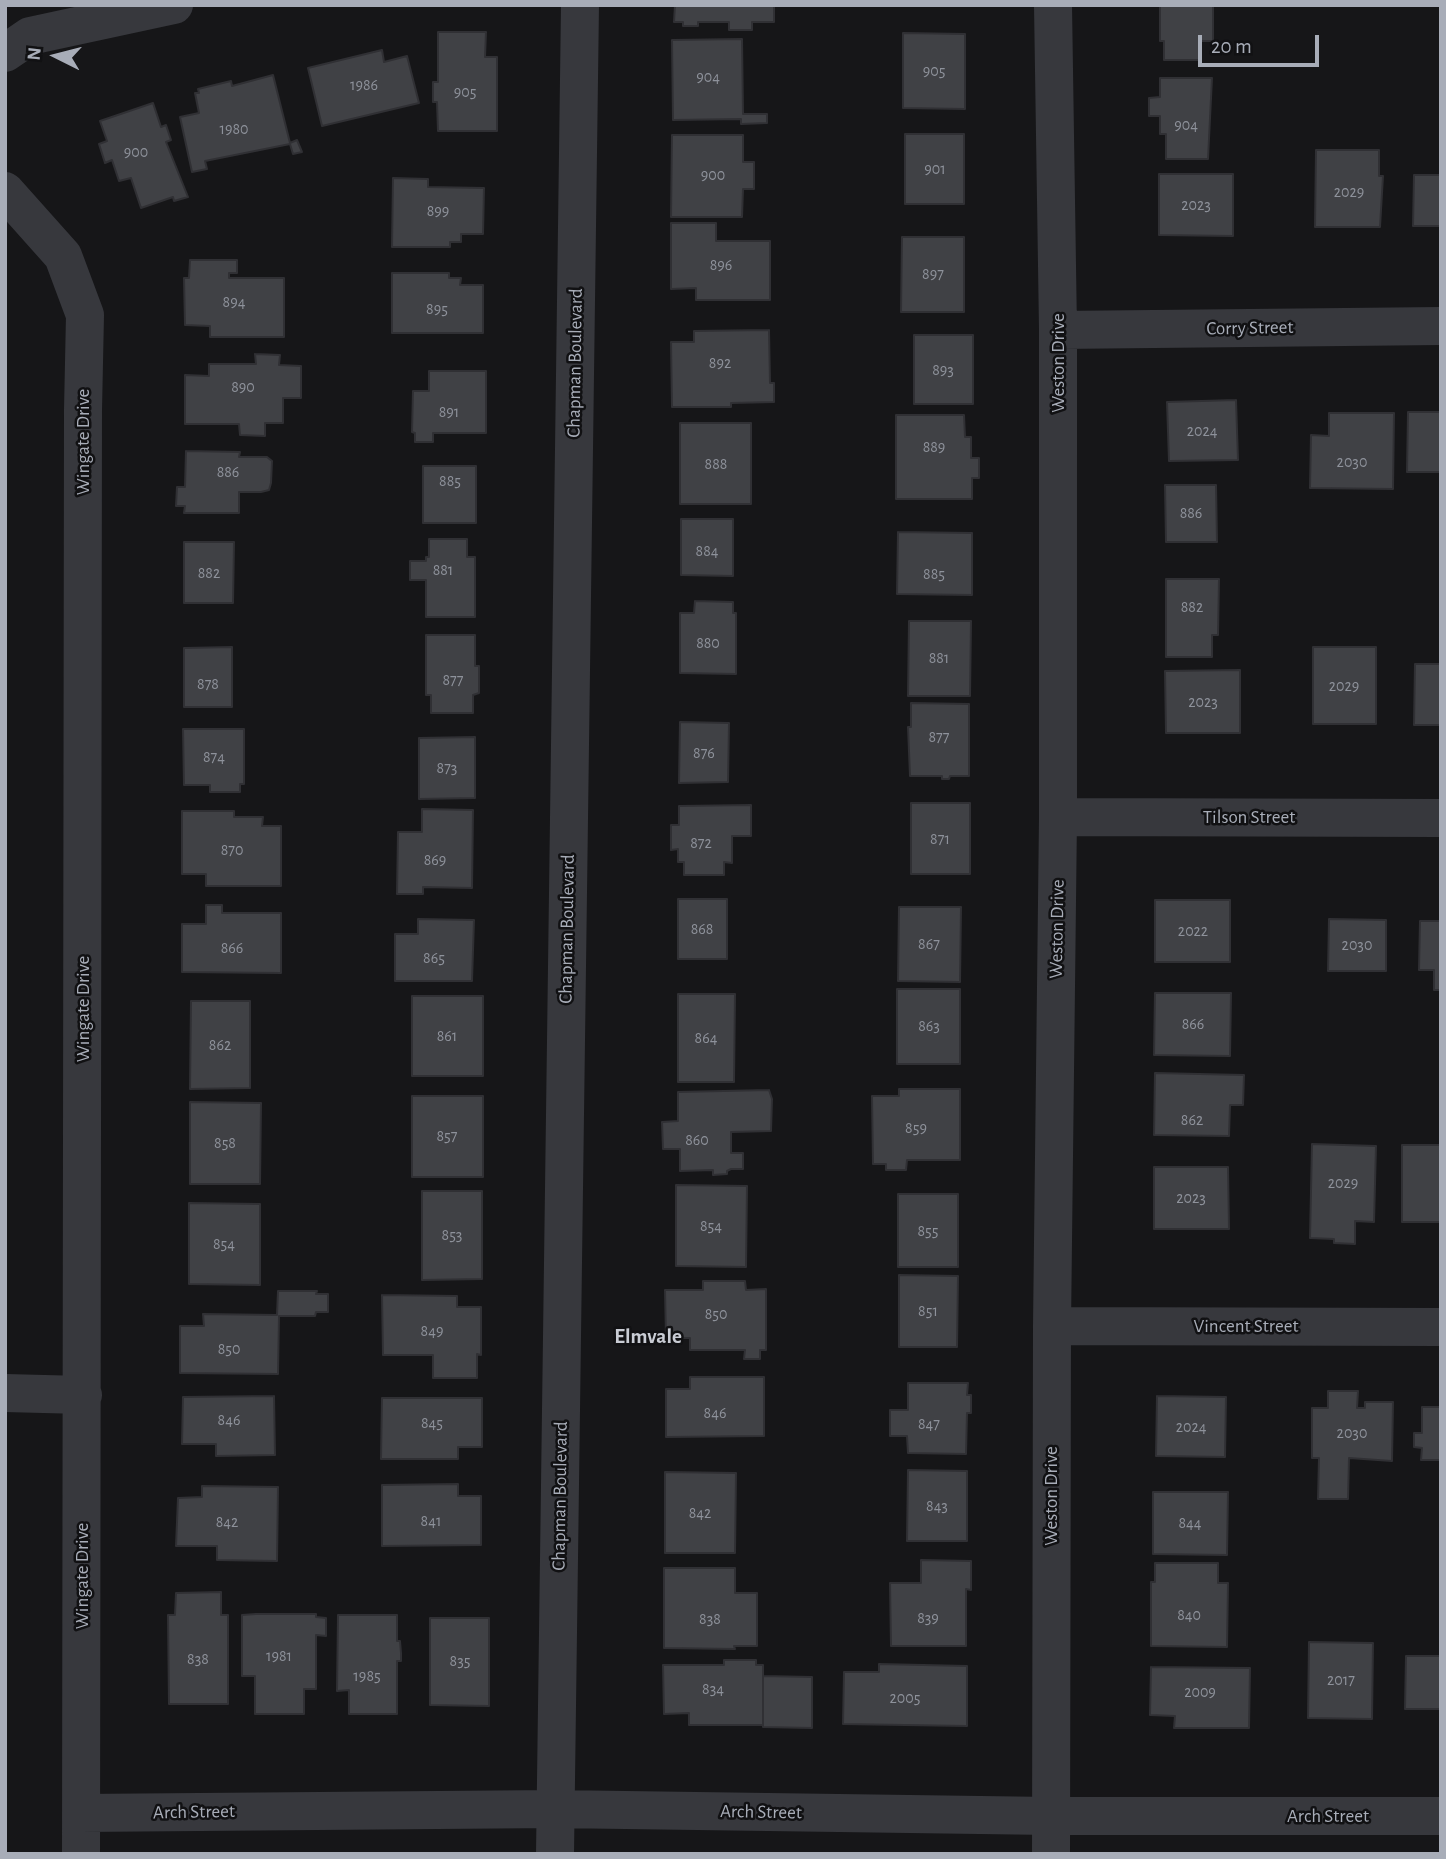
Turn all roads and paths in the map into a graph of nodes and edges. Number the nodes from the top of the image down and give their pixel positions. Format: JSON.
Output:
{"nodes":[{"id":1,"x":174,"y":5,"type":"edge"},
{"id":2,"x":580,"y":5,"type":"edge"},
{"id":3,"x":1053,"y":5,"type":"edge"},
{"id":4,"x":5,"y":53,"type":"edge"},
{"id":5,"x":5,"y":191,"type":"edge"},
{"id":6,"x":1441,"y":327,"type":"edge"},
{"id":7,"x":1058,"y":330,"type":"junction"},
{"id":8,"x":1058,"y":817,"type":"junction"},
{"id":9,"x":1441,"y":818,"type":"edge"},
{"id":10,"x":1052,"y":1326,"type":"junction"},
{"id":11,"x":1441,"y":1327,"type":"edge"},
{"id":12,"x":5,"y":1393,"type":"edge"},
{"id":13,"x":83,"y":1395,"type":"junction"},
{"id":14,"x":555,"y":1809,"type":"junction"},
{"id":15,"x":81,"y":1813,"type":"junction"},
{"id":16,"x":1051,"y":1816,"type":"junction"},
{"id":17,"x":1441,"y":1816,"type":"edge"},
{"id":18,"x":81,"y":1854,"type":"edge"},
{"id":19,"x":555,"y":1854,"type":"edge"},
{"id":20,"x":1051,"y":1854,"type":"edge"}],
"edges":[{"from":1,"to":4,"type":"street"},
{"from":2,"to":14,"type":"street","name":"Chapman Boulevard"},
{"from":3,"to":7,"type":"street","name":"Weston Drive"},
{"from":5,"to":13,"type":"street","name":"Wingate Drive"},
{"from":6,"to":7,"type":"street","name":"Corry Street"},
{"from":7,"to":8,"type":"street","name":"Weston Drive"},
{"from":8,"to":9,"type":"street","name":"Tilson Street"},
{"from":8,"to":10,"type":"street","name":"Weston Drive"},
{"from":10,"to":11,"type":"street","name":"Vincent Street"},
{"from":10,"to":16,"type":"street","name":"Weston Drive"},
{"from":12,"to":13,"type":"street"},
{"from":13,"to":15,"type":"street","name":"Wingate Drive"},
{"from":14,"to":15,"type":"street","name":"Arch Street"},
{"from":14,"to":16,"type":"street","name":"Arch Street"},
{"from":14,"to":19,"type":"street","name":"Chapman Boulevard"},
{"from":15,"to":18,"type":"street","name":"Wingate Drive"},
{"from":16,"to":17,"type":"street","name":"Arch Street"},
{"from":16,"to":20,"type":"street","name":"Weston Drive"}]}
